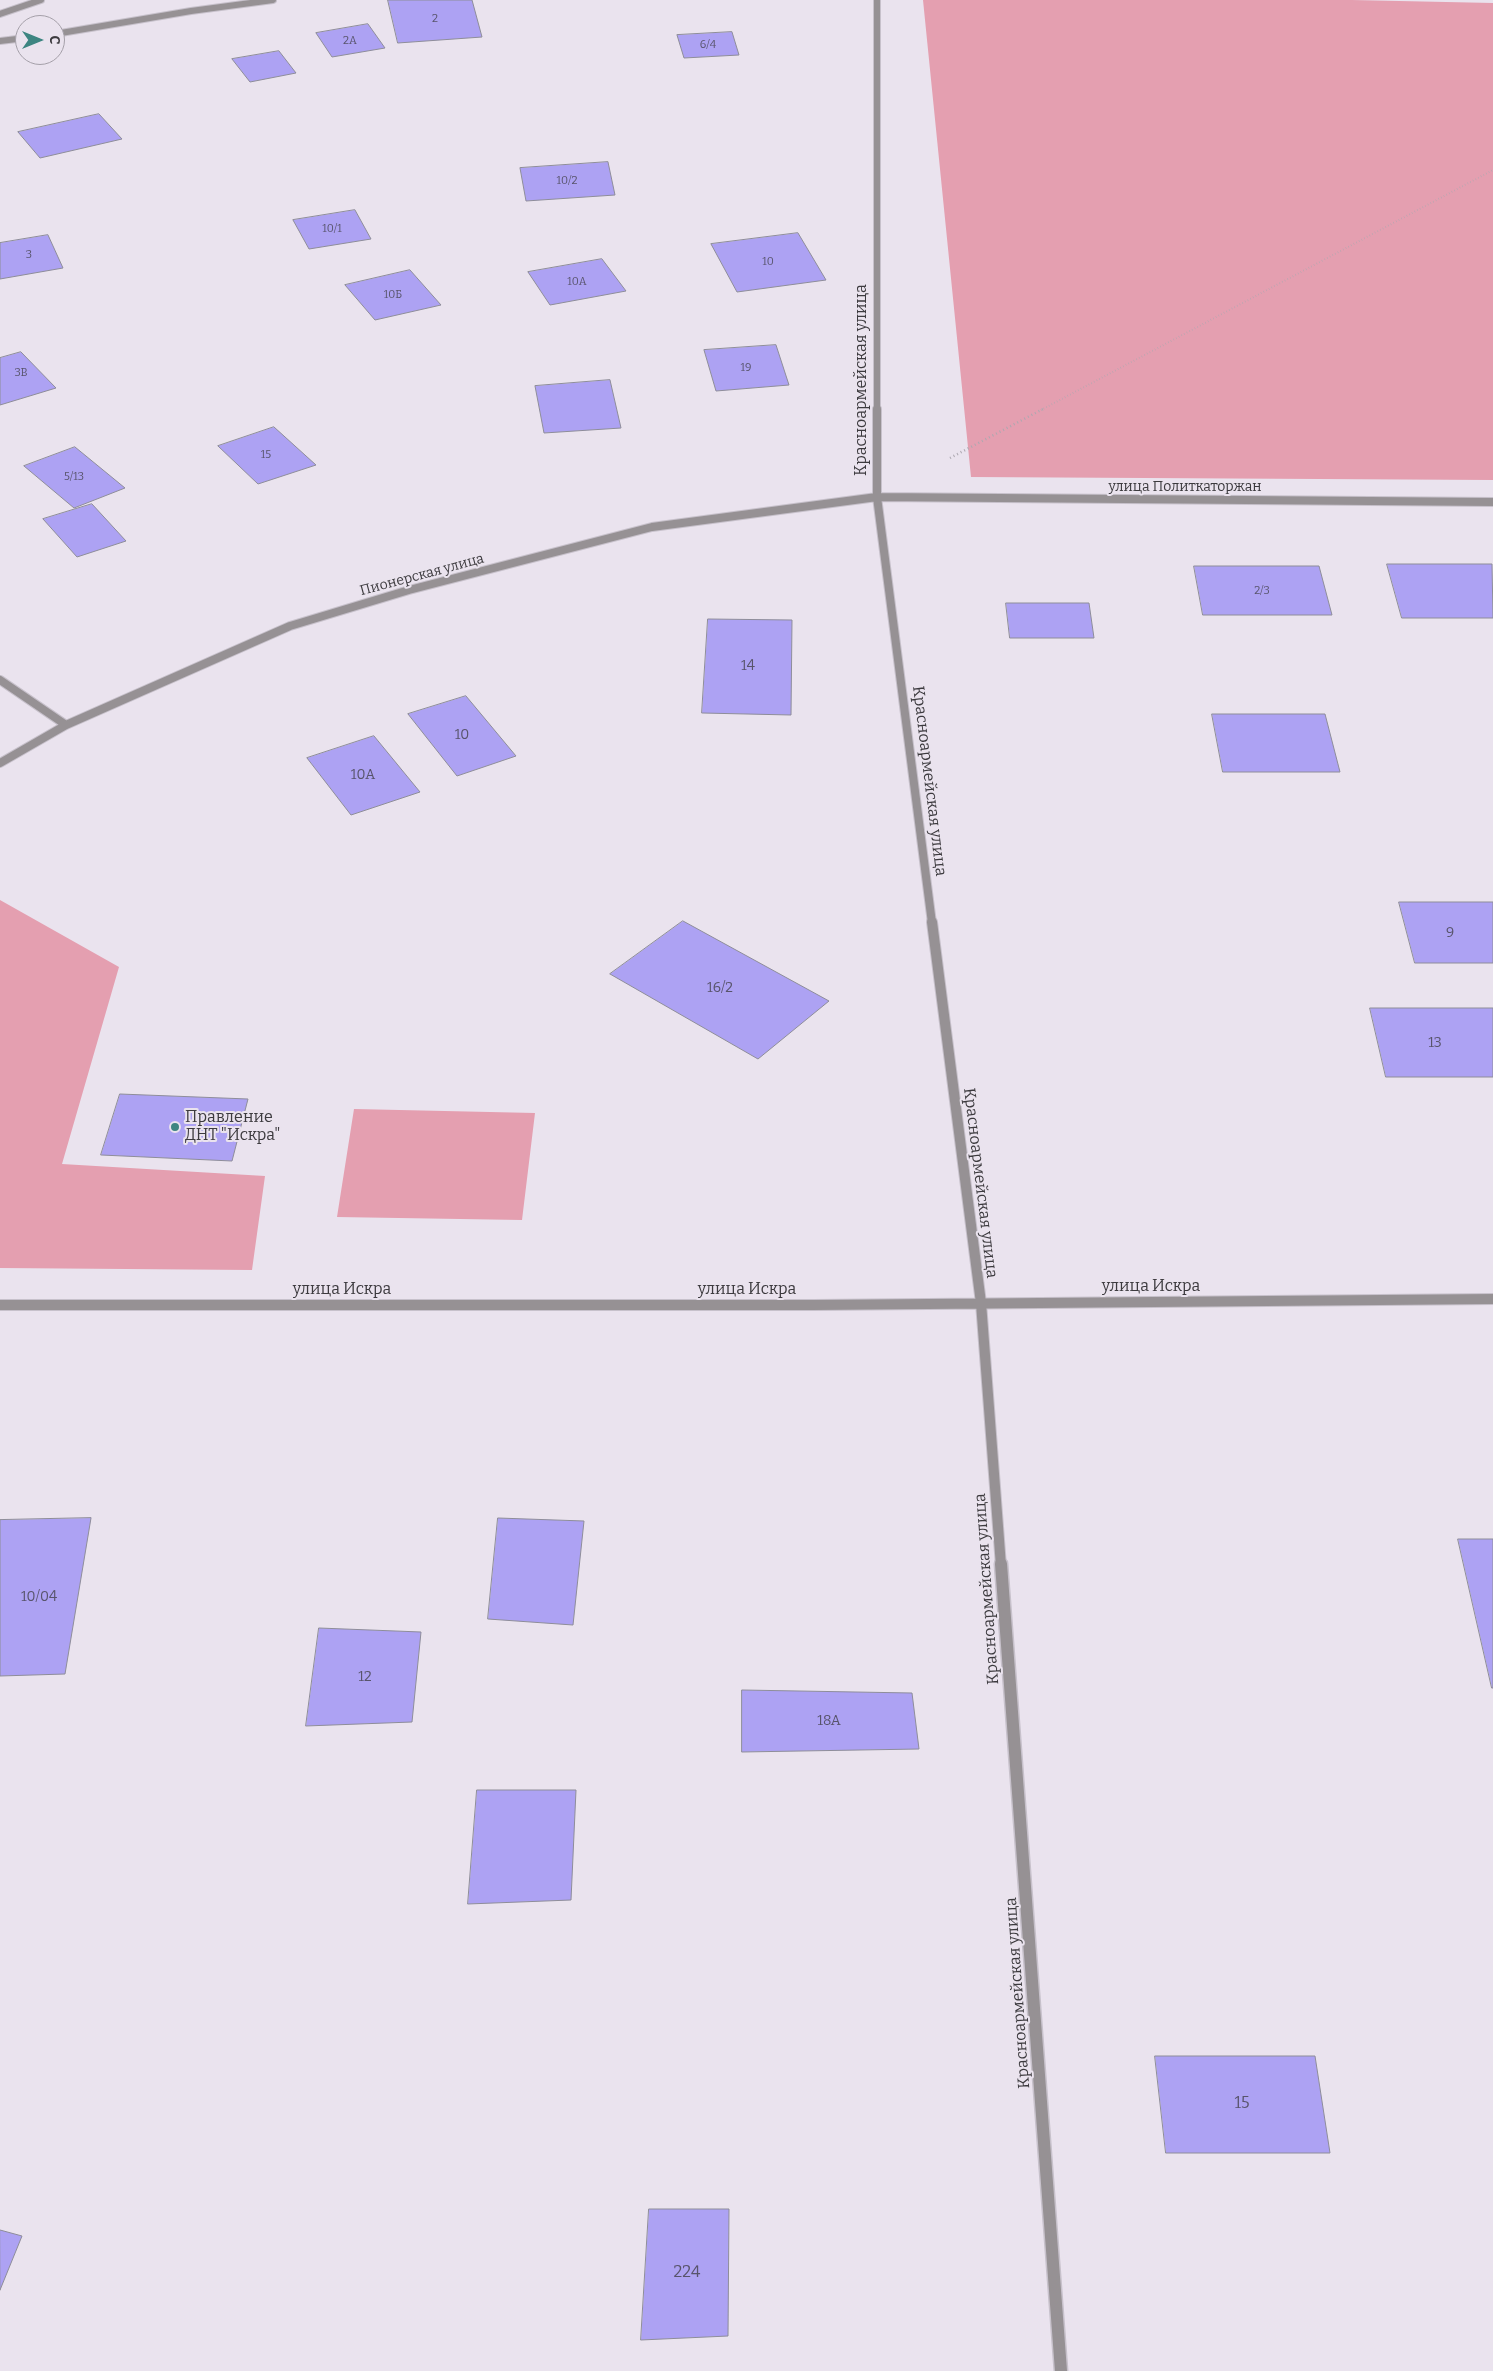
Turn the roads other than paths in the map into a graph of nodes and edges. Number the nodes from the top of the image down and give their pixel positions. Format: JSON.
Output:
{"nodes":[{"id":1,"x":41,"y":0,"type":"edge"},
{"id":2,"x":273,"y":0,"type":"edge"},
{"id":3,"x":877,"y":0,"type":"edge"},
{"id":4,"x":0,"y":14,"type":"edge"},
{"id":5,"x":65,"y":32,"type":"edge"},
{"id":6,"x":15,"y":39,"type":"edge"},
{"id":7,"x":0,"y":41,"type":"edge"},
{"id":8,"x":877,"y":497,"type":"junction"},
{"id":9,"x":1493,"y":502,"type":"edge"},
{"id":10,"x":0,"y":680,"type":"edge"},
{"id":11,"x":66,"y":725,"type":"junction"},
{"id":12,"x":0,"y":763,"type":"edge"},
{"id":13,"x":1493,"y":1299,"type":"edge"},
{"id":14,"x":981,"y":1303,"type":"junction"},
{"id":15,"x":0,"y":1305,"type":"edge"},
{"id":16,"x":1061,"y":2371,"type":"edge"}],
"edges":[{"from":1,"to":4,"type":"street"},
{"from":2,"to":5,"type":"street"},
{"from":3,"to":8,"type":"street","name":"Красноармейская улица"},
{"from":6,"to":7,"type":"street"},
{"from":8,"to":9,"type":"street","name":"улица Политкаторжан"},
{"from":8,"to":11,"type":"street","name":"Пионерская улица"},
{"from":8,"to":14,"type":"street","name":"Красноармейская улица"},
{"from":10,"to":11,"type":"street"},
{"from":11,"to":12,"type":"street","name":"Пионерская улица"},
{"from":13,"to":14,"type":"street","name":"улица Искра"},
{"from":14,"to":15,"type":"street","name":"улица Искра"},
{"from":14,"to":16,"type":"street","name":"Красноармейская улица"}]}
